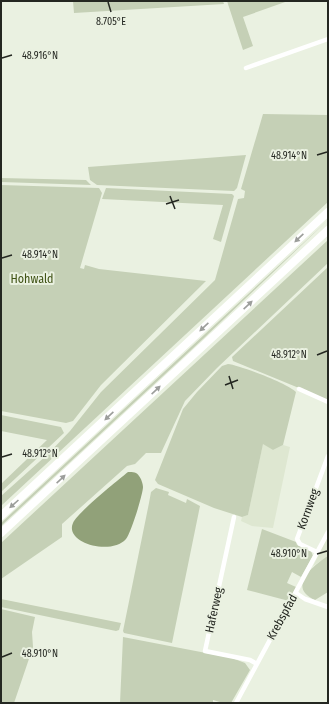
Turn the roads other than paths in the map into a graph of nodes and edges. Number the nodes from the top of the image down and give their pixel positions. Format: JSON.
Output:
{"nodes":[{"id":1,"x":328,"y":39,"type":"edge"},
{"id":2,"x":246,"y":68,"type":"dead end"},
{"id":3,"x":328,"y":212,"type":"edge"},
{"id":4,"x":328,"y":230,"type":"edge"},
{"id":5,"x":299,"y":389,"type":"dead end"},
{"id":6,"x":328,"y":402,"type":"edge"},
{"id":7,"x":328,"y":456,"type":"edge"},
{"id":8,"x":1,"y":516,"type":"edge"},
{"id":9,"x":234,"y":517,"type":"dead end"},
{"id":10,"x":328,"y":532,"type":"edge"},
{"id":11,"x":1,"y":534,"type":"edge"},
{"id":12,"x":317,"y":552,"type":"junction"},
{"id":13,"x":296,"y":593,"type":"junction"},
{"id":14,"x":328,"y":607,"type":"edge"},
{"id":15,"x":257,"y":664,"type":"junction"},
{"id":16,"x":236,"y":703,"type":"edge"}],
"edges":[{"from":1,"to":2,"type":"street"},
{"from":3,"to":8,"type":"highway","one_way":true},
{"from":11,"to":4,"type":"highway","one_way":true},
{"from":5,"to":6,"type":"street"},
{"from":7,"to":12,"type":"street","name":"Kornweg"},
{"from":9,"to":15,"type":"street","name":"Haferweg"},
{"from":10,"to":12,"type":"street","name":"Krebspfad"},
{"from":12,"to":13,"type":"street","name":"Krebspfad"},
{"from":13,"to":14,"type":"street"},
{"from":13,"to":15,"type":"street","name":"Krebspfad"},
{"from":15,"to":16,"type":"street","name":"Krebspfad"}]}
